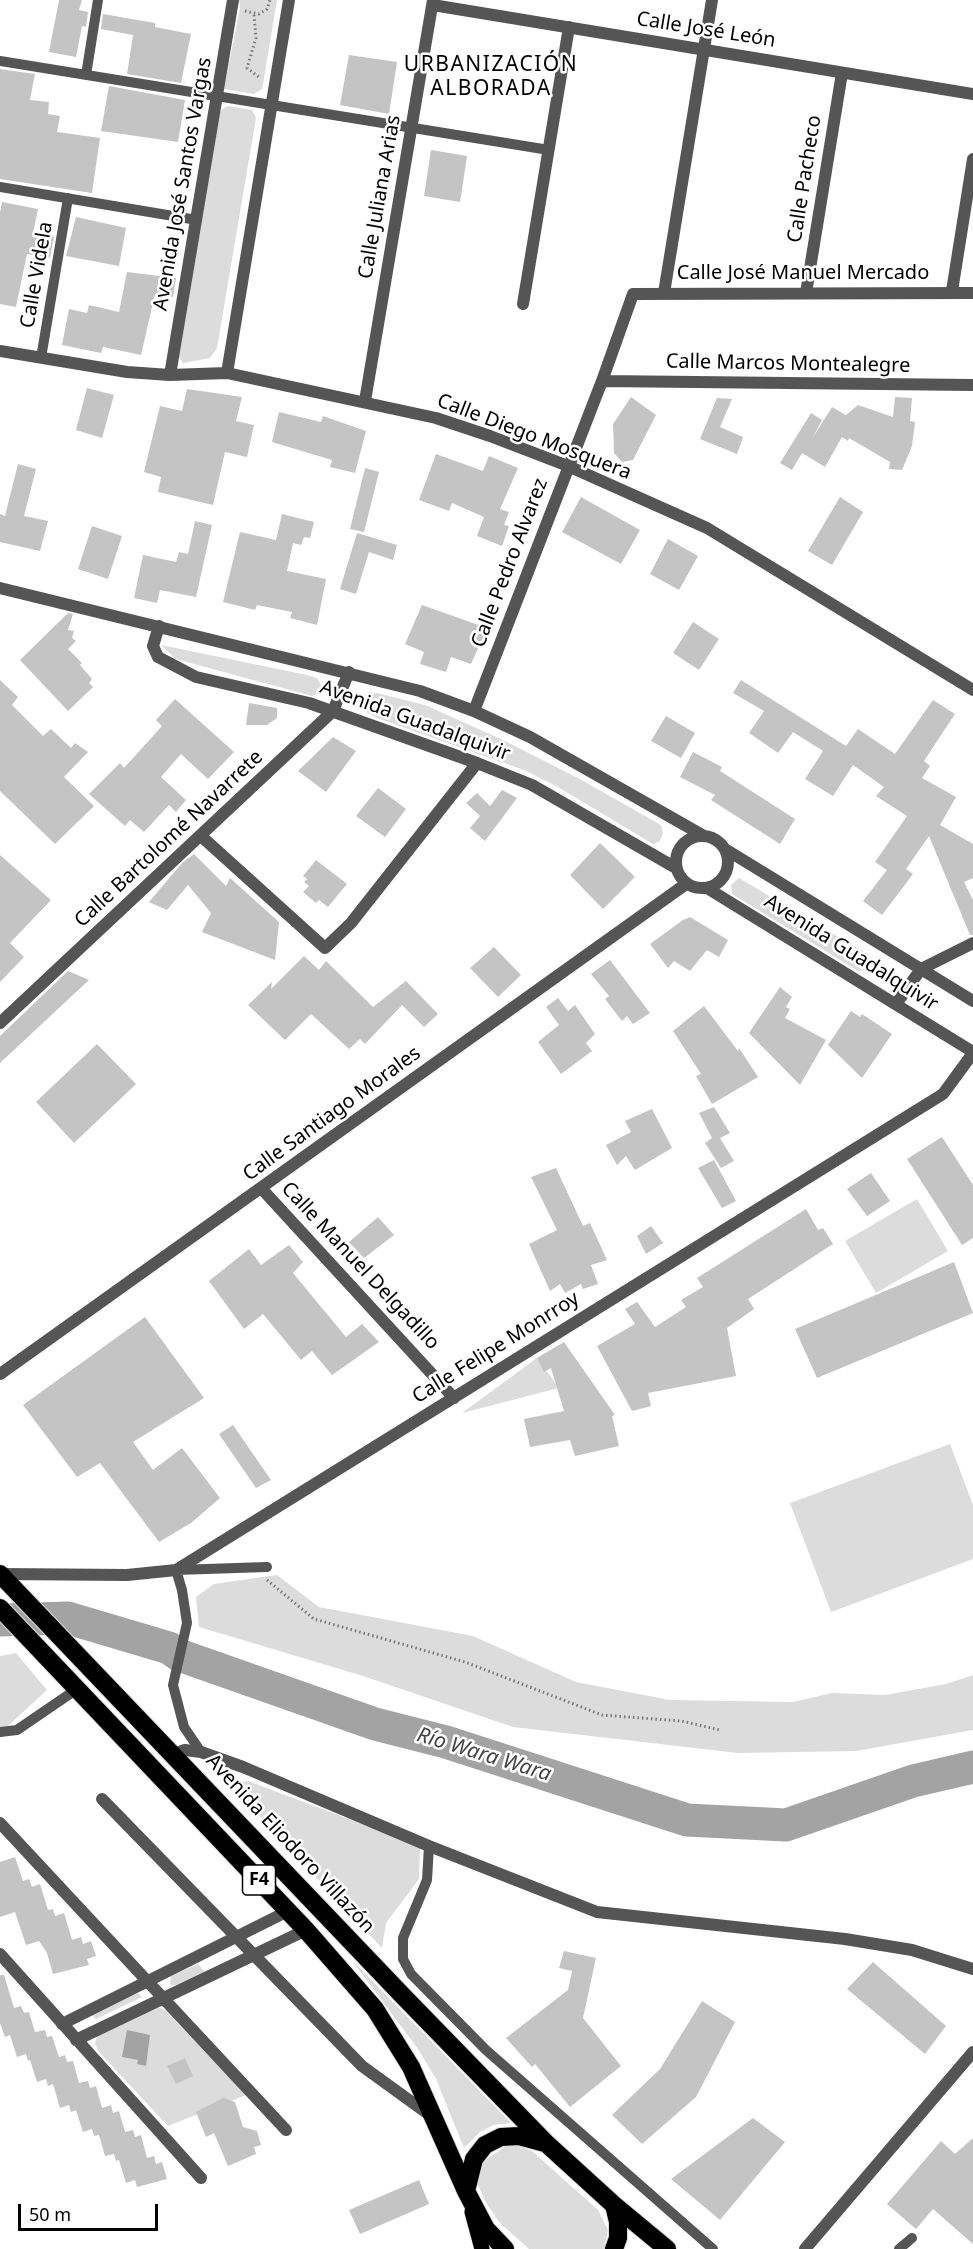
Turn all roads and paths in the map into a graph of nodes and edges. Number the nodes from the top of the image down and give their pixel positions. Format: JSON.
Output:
{"nodes":[{"id":1,"x":98,"y":0,"type":"edge"},
{"id":2,"x":233,"y":0,"type":"edge"},
{"id":3,"x":270,"y":0,"type":"edge"},
{"id":4,"x":289,"y":0,"type":"edge"},
{"id":5,"x":712,"y":0,"type":"edge"},
{"id":6,"x":433,"y":2,"type":"edge"},
{"id":7,"x":569,"y":27,"type":"junction"},
{"id":8,"x":703,"y":50,"type":"junction"},
{"id":9,"x":0,"y":61,"type":"edge"},
{"id":10,"x":842,"y":73,"type":"junction"},
{"id":11,"x":86,"y":75,"type":"junction"},
{"id":12,"x":973,"y":94,"type":"edge"},
{"id":13,"x":218,"y":96,"type":"junction"},
{"id":14,"x":256,"y":103,"type":"junction"},
{"id":15,"x":272,"y":106,"type":"junction"},
{"id":16,"x":411,"y":128,"type":"junction"},
{"id":17,"x":549,"y":150,"type":"junction"},
{"id":18,"x":973,"y":159,"type":"edge"},
{"id":19,"x":0,"y":187,"type":"edge"},
{"id":20,"x":68,"y":198,"type":"junction"},
{"id":21,"x":196,"y":220,"type":"junction"},
{"id":22,"x":952,"y":291,"type":"junction"},
{"id":23,"x":664,"y":293,"type":"junction"},
{"id":24,"x":806,"y":293,"type":"junction"},
{"id":25,"x":973,"y":293,"type":"edge"},
{"id":26,"x":633,"y":294,"type":"joint"},
{"id":27,"x":523,"y":304,"type":"dead end"},
{"id":28,"x":0,"y":351,"type":"edge"},
{"id":29,"x":41,"y":358,"type":"junction"},
{"id":30,"x":227,"y":373,"type":"junction"},
{"id":31,"x":170,"y":375,"type":"junction"},
{"id":32,"x":602,"y":381,"type":"junction"},
{"id":33,"x":973,"y":385,"type":"edge"},
{"id":34,"x":365,"y":401,"type":"junction"},
{"id":35,"x":568,"y":466,"type":"junction"},
{"id":36,"x":0,"y":588,"type":"edge"},
{"id":37,"x":159,"y":626,"type":"junction"},
{"id":38,"x":348,"y":672,"type":"junction"},
{"id":39,"x":973,"y":690,"type":"edge"},
{"id":40,"x":333,"y":711,"type":"junction"},
{"id":41,"x":474,"y":711,"type":"junction"},
{"id":42,"x":477,"y":763,"type":"junction"},
{"id":43,"x":201,"y":836,"type":"junction"},
{"id":44,"x":704,"y":836,"type":"junction"},
{"id":45,"x":725,"y":849,"type":"junction"},
{"id":46,"x":676,"y":868,"type":"junction"},
{"id":47,"x":686,"y":884,"type":"junction"},
{"id":48,"x":707,"y":888,"type":"junction"},
{"id":49,"x":973,"y":943,"type":"edge"},
{"id":50,"x":921,"y":969,"type":"junction"},
{"id":51,"x":973,"y":1001,"type":"edge"},
{"id":52,"x":896,"y":1004,"type":"junction"},
{"id":53,"x":0,"y":1023,"type":"edge"},
{"id":54,"x":973,"y":1052,"type":"edge"},
{"id":55,"x":261,"y":1188,"type":"junction"},
{"id":56,"x":0,"y":1374,"type":"edge"},
{"id":57,"x":454,"y":1398,"type":"junction"},
{"id":58,"x":267,"y":1567,"type":"dead end"},
{"id":59,"x":251,"y":1568,"type":"junction"},
{"id":60,"x":176,"y":1570,"type":"junction"},
{"id":61,"x":4,"y":1577,"type":"edge"},
{"id":62,"x":0,"y":1608,"type":"edge"},
{"id":63,"x":77,"y":1689,"type":"junction"},
{"id":64,"x":720,"y":1730,"type":"dead end"},
{"id":65,"x":0,"y":1732,"type":"edge"},
{"id":66,"x":201,"y":1752,"type":"junction"},
{"id":67,"x":174,"y":1754,"type":"junction"},
{"id":68,"x":102,"y":1799,"type":"dead end"},
{"id":69,"x":0,"y":1823,"type":"edge"},
{"id":70,"x":429,"y":1846,"type":"junction"},
{"id":71,"x":288,"y":1911,"type":"junction"},
{"id":72,"x":306,"y":1930,"type":"junction"},
{"id":73,"x":236,"y":1935,"type":"junction"},
{"id":74,"x":0,"y":1954,"type":"edge"},
{"id":75,"x":255,"y":1956,"type":"junction"},
{"id":76,"x":973,"y":1969,"type":"edge"},
{"id":77,"x":147,"y":1981,"type":"junction"},
{"id":78,"x":163,"y":1998,"type":"junction"},
{"id":79,"x":62,"y":2024,"type":"junction"},
{"id":80,"x":76,"y":2040,"type":"junction"},
{"id":81,"x":973,"y":2052,"type":"edge"},
{"id":82,"x":432,"y":2116,"type":"junction"},
{"id":83,"x":286,"y":2130,"type":"dead end"},
{"id":84,"x":547,"y":2144,"type":"junction"},
{"id":85,"x":201,"y":2178,"type":"dead end"},
{"id":86,"x":468,"y":2196,"type":"junction"},
{"id":87,"x":614,"y":2205,"type":"junction"},
{"id":88,"x":912,"y":2238,"type":"dead end"},
{"id":89,"x":482,"y":2249,"type":"edge"},
{"id":90,"x":505,"y":2249,"type":"edge"},
{"id":91,"x":614,"y":2249,"type":"edge"},
{"id":92,"x":667,"y":2249,"type":"edge"},
{"id":93,"x":713,"y":2249,"type":"edge"},
{"id":94,"x":805,"y":2249,"type":"edge"},
{"id":95,"x":899,"y":2249,"type":"edge"}],
"edges":[{"from":1,"to":11,"type":"lane"},
{"from":2,"to":13,"type":"street","name":"Avenida José Santos Vargas"},
{"from":3,"to":14,"type":"path"},
{"from":4,"to":15,"type":"street"},
{"from":5,"to":8,"type":"street"},
{"from":6,"to":7,"type":"street","name":"Calle José León"},
{"from":6,"to":16,"type":"street","name":"Calle Juliana Arias"},
{"from":7,"to":8,"type":"street","name":"Calle José León"},
{"from":7,"to":17,"type":"street"},
{"from":8,"to":10,"type":"street","name":"Calle José León"},
{"from":8,"to":23,"type":"street"},
{"from":9,"to":11,"type":"lane"},
{"from":10,"to":12,"type":"street","name":"Calle José León"},
{"from":10,"to":24,"type":"street","name":"Calle Pacheco"},
{"from":11,"to":13,"type":"lane"},
{"from":13,"to":14,"type":"lane"},
{"from":13,"to":21,"type":"street","name":"Avenida José Santos Vargas"},
{"from":14,"to":15,"type":"lane"},
{"from":15,"to":16,"type":"lane"},
{"from":15,"to":30,"type":"street"},
{"from":16,"to":17,"type":"lane"},
{"from":16,"to":34,"type":"street","name":"Calle Juliana Arias"},
{"from":17,"to":27,"type":"street"},
{"from":18,"to":22,"type":"street"},
{"from":19,"to":20,"type":"lane"},
{"from":20,"to":21,"type":"lane"},
{"from":20,"to":29,"type":"lane","name":"Calle Videla"},
{"from":21,"to":31,"type":"street","name":"Avenida José Santos Vargas"},
{"from":22,"to":24,"type":"street","name":"Calle José Manuel Mercado"},
{"from":22,"to":25,"type":"street","name":"Calle José Manuel Mercado"},
{"from":23,"to":24,"type":"street","name":"Calle José Manuel Mercado"},
{"from":23,"to":26,"type":"street","name":"Calle José Manuel Mercado"},
{"from":26,"to":32,"type":"street","name":"Calle Pedro Alvarez"},
{"from":28,"to":29,"type":"street","name":"Calle Diego Mosquera"},
{"from":29,"to":31,"type":"street","name":"Calle Diego Mosquera"},
{"from":30,"to":31,"type":"street","name":"Calle Diego Mosquera"},
{"from":30,"to":34,"type":"street","name":"Calle Diego Mosquera"},
{"from":32,"to":33,"type":"street","name":"Calle Marcos Montealegre"},
{"from":32,"to":35,"type":"street","name":"Calle Pedro Alvarez"},
{"from":34,"to":35,"type":"street","name":"Calle Diego Mosquera"},
{"from":35,"to":39,"type":"street","name":"Calle Diego Mosquera"},
{"from":35,"to":41,"type":"street","name":"Calle Pedro Alvarez"},
{"from":36,"to":37,"type":"street","name":"Avenida Guadalquivir"},
{"from":37,"to":38,"type":"street","name":"Avenida Guadalquivir"},
{"from":37,"to":40,"type":"street","name":"Avenida Guadalquivir"},
{"from":38,"to":40,"type":"street","name":"Calle Bartolomé Navarrete"},
{"from":38,"to":41,"type":"street","name":"Avenida Guadalquivir"},
{"from":40,"to":42,"type":"street","name":"Avenida Guadalquivir"},
{"from":40,"to":43,"type":"street","name":"Calle Bartolomé Navarrete"},
{"from":41,"to":44,"type":"street","name":"Avenida Guadalquivir"},
{"from":42,"to":43,"type":"street"},
{"from":42,"to":46,"type":"street","name":"Avenida Guadalquivir"},
{"from":43,"to":53,"type":"street","name":"Calle Bartolomé Navarrete"},
{"from":44,"to":45,"type":"street"},
{"from":44,"to":46,"type":"street"},
{"from":45,"to":48,"type":"street"},
{"from":45,"to":50,"type":"street","name":"Avenida Guadalquivir"},
{"from":46,"to":47,"type":"street"},
{"from":47,"to":48,"type":"street"},
{"from":47,"to":55,"type":"street","name":"Calle Santiago Morales"},
{"from":48,"to":52,"type":"street","name":"Avenida Guadalquivir"},
{"from":49,"to":50,"type":"street"},
{"from":50,"to":51,"type":"street","name":"Avenida Guadalquivir"},
{"from":50,"to":52,"type":"street"},
{"from":52,"to":54,"type":"street","name":"Avenida Guadalquivir"},
{"from":54,"to":57,"type":"street","name":"Calle Felipe Monrroy"},
{"from":55,"to":56,"type":"street","name":"Calle Santiago Morales"},
{"from":55,"to":57,"type":"street","name":"Calle Manuel Delgadillo"},
{"from":57,"to":60,"type":"street","name":"Calle Felipe Monrroy"},
{"from":58,"to":59,"type":"lane"},
{"from":59,"to":60,"type":"lane"},
{"from":59,"to":64,"type":"path"},
{"from":60,"to":61,"type":"street","name":"Calle Felipe Monrroy"},
{"from":60,"to":66,"type":"lane"},
{"from":61,"to":67,"type":"highway","name":"Avenida Eliodoro Villazón","number":"F4"},
{"from":62,"to":63,"type":"highway","number":"F4"},
{"from":63,"to":65,"type":"lane"},
{"from":63,"to":71,"type":"highway","number":"F4"},
{"from":66,"to":67,"type":"street"},
{"from":66,"to":70,"type":"street"},
{"from":67,"to":84,"type":"highway","name":"Avenida Eliodoro Villazón","number":"F4"},
{"from":68,"to":73,"type":"street"},
{"from":69,"to":77,"type":"street"},
{"from":70,"to":76,"type":"street"},
{"from":70,"to":93,"type":"lane"},
{"from":71,"to":72,"type":"highway","number":"F4"},
{"from":71,"to":73,"type":"street"},
{"from":72,"to":75,"type":"street"},
{"from":72,"to":82,"type":"highway","number":"F4"},
{"from":73,"to":75,"type":"street"},
{"from":73,"to":77,"type":"street"},
{"from":74,"to":79,"type":"street"},
{"from":75,"to":78,"type":"street"},
{"from":75,"to":82,"type":"street"},
{"from":77,"to":78,"type":"street"},
{"from":77,"to":79,"type":"street"},
{"from":78,"to":80,"type":"street"},
{"from":78,"to":83,"type":"street"},
{"from":79,"to":80,"type":"street"},
{"from":80,"to":85,"type":"street"},
{"from":81,"to":94,"type":"street"},
{"from":82,"to":86,"type":"highway","number":"F4"},
{"from":84,"to":86,"type":"highway","number":"F4"},
{"from":84,"to":87,"type":"highway","number":"F4"},
{"from":86,"to":89,"type":"main road"},
{"from":86,"to":90,"type":"highway","number":"F4"},
{"from":87,"to":91,"type":"highway"},
{"from":87,"to":92,"type":"highway","number":"F4"},
{"from":88,"to":95,"type":"lane"}]}
